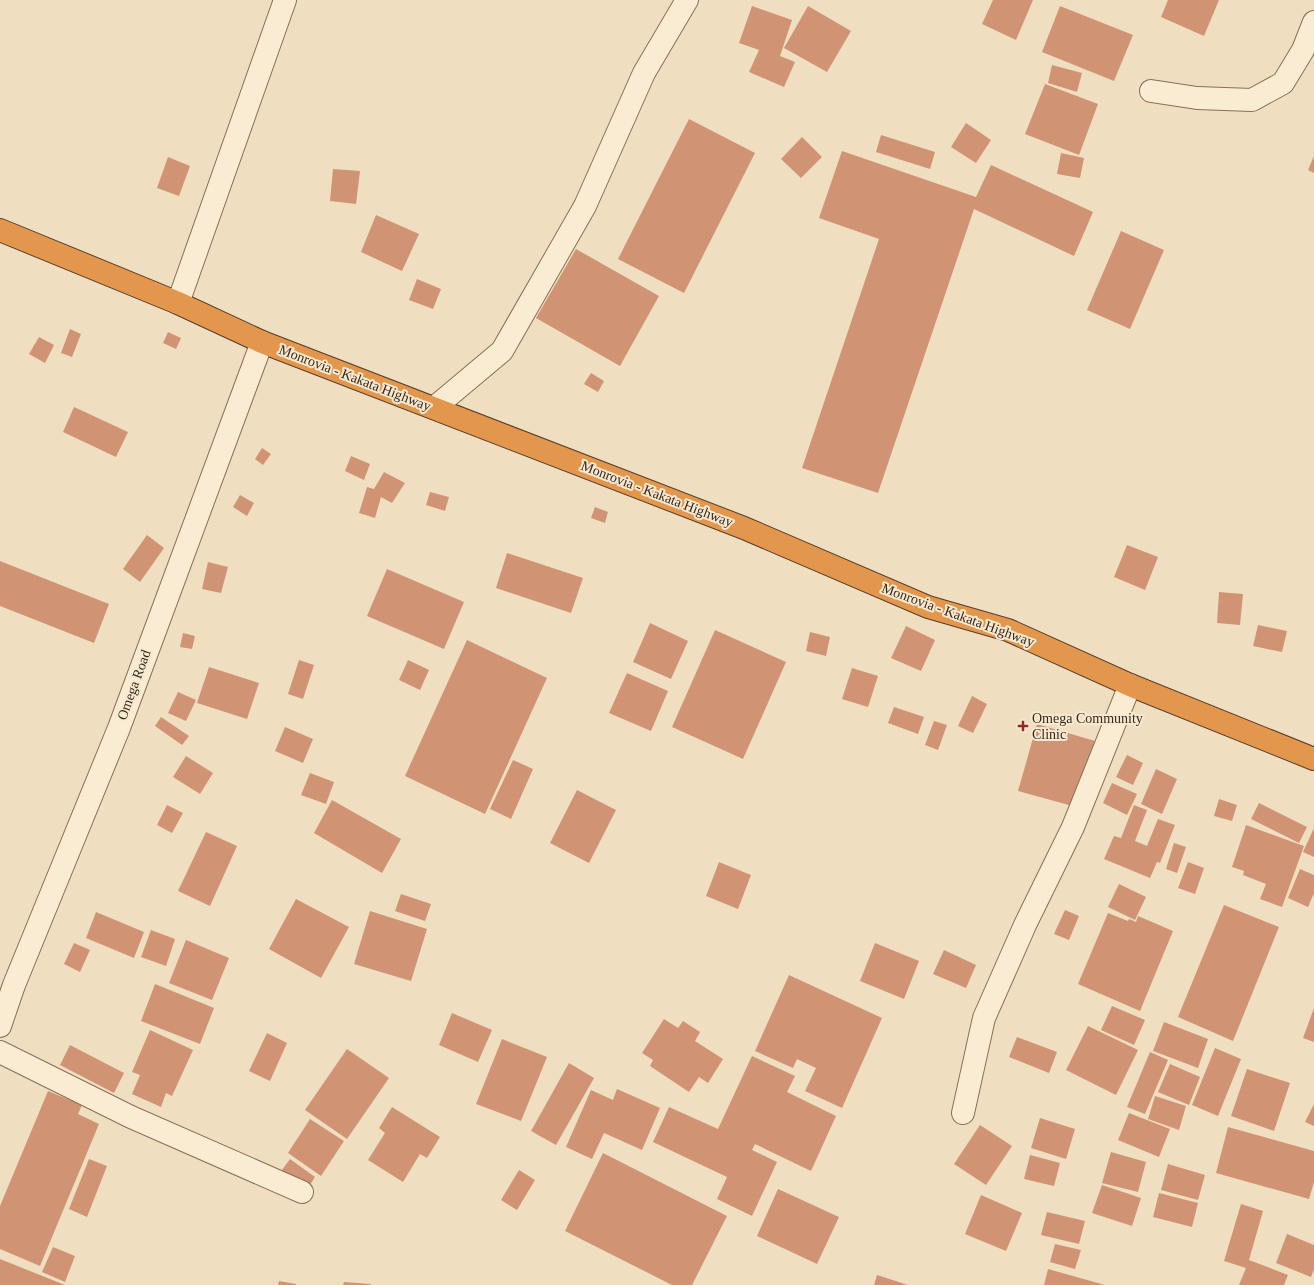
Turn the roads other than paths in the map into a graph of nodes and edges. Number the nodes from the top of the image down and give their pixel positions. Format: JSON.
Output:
{"nodes":[{"id":1,"x":285,"y":0,"type":"edge"},
{"id":2,"x":687,"y":0,"type":"edge"},
{"id":3,"x":1314,"y":22,"type":"edge"},
{"id":4,"x":1151,"y":90,"type":"dead end"},
{"id":5,"x":0,"y":230,"type":"edge"},
{"id":6,"x":178,"y":303,"type":"junction"},
{"id":7,"x":262,"y":342,"type":"junction"},
{"id":8,"x":434,"y":408,"type":"junction"},
{"id":9,"x":1130,"y":685,"type":"junction"},
{"id":10,"x":1314,"y":759,"type":"edge"},
{"id":11,"x":7,"y":983,"type":"edge"},
{"id":12,"x":0,"y":1026,"type":"edge"},
{"id":13,"x":0,"y":1052,"type":"edge"},
{"id":14,"x":963,"y":1113,"type":"dead end"},
{"id":15,"x":302,"y":1192,"type":"dead end"}],
"edges":[{"from":1,"to":6,"type":"street"},
{"from":2,"to":8,"type":"street"},
{"from":3,"to":4,"type":"street"},
{"from":5,"to":6,"type":"highway","name":"Monrovia - Kakata Highway"},
{"from":6,"to":7,"type":"highway","name":"Monrovia - Kakata Highway"},
{"from":7,"to":8,"type":"highway","name":"Monrovia - Kakata Highway"},
{"from":7,"to":11,"type":"street","name":"Omega Road"},
{"from":8,"to":9,"type":"highway","name":"Monrovia - Kakata Highway"},
{"from":9,"to":10,"type":"highway","name":"Monrovia - Kakata Highway"},
{"from":9,"to":14,"type":"street"},
{"from":11,"to":12,"type":"street","name":"Omega Road"},
{"from":13,"to":15,"type":"street"}]}
